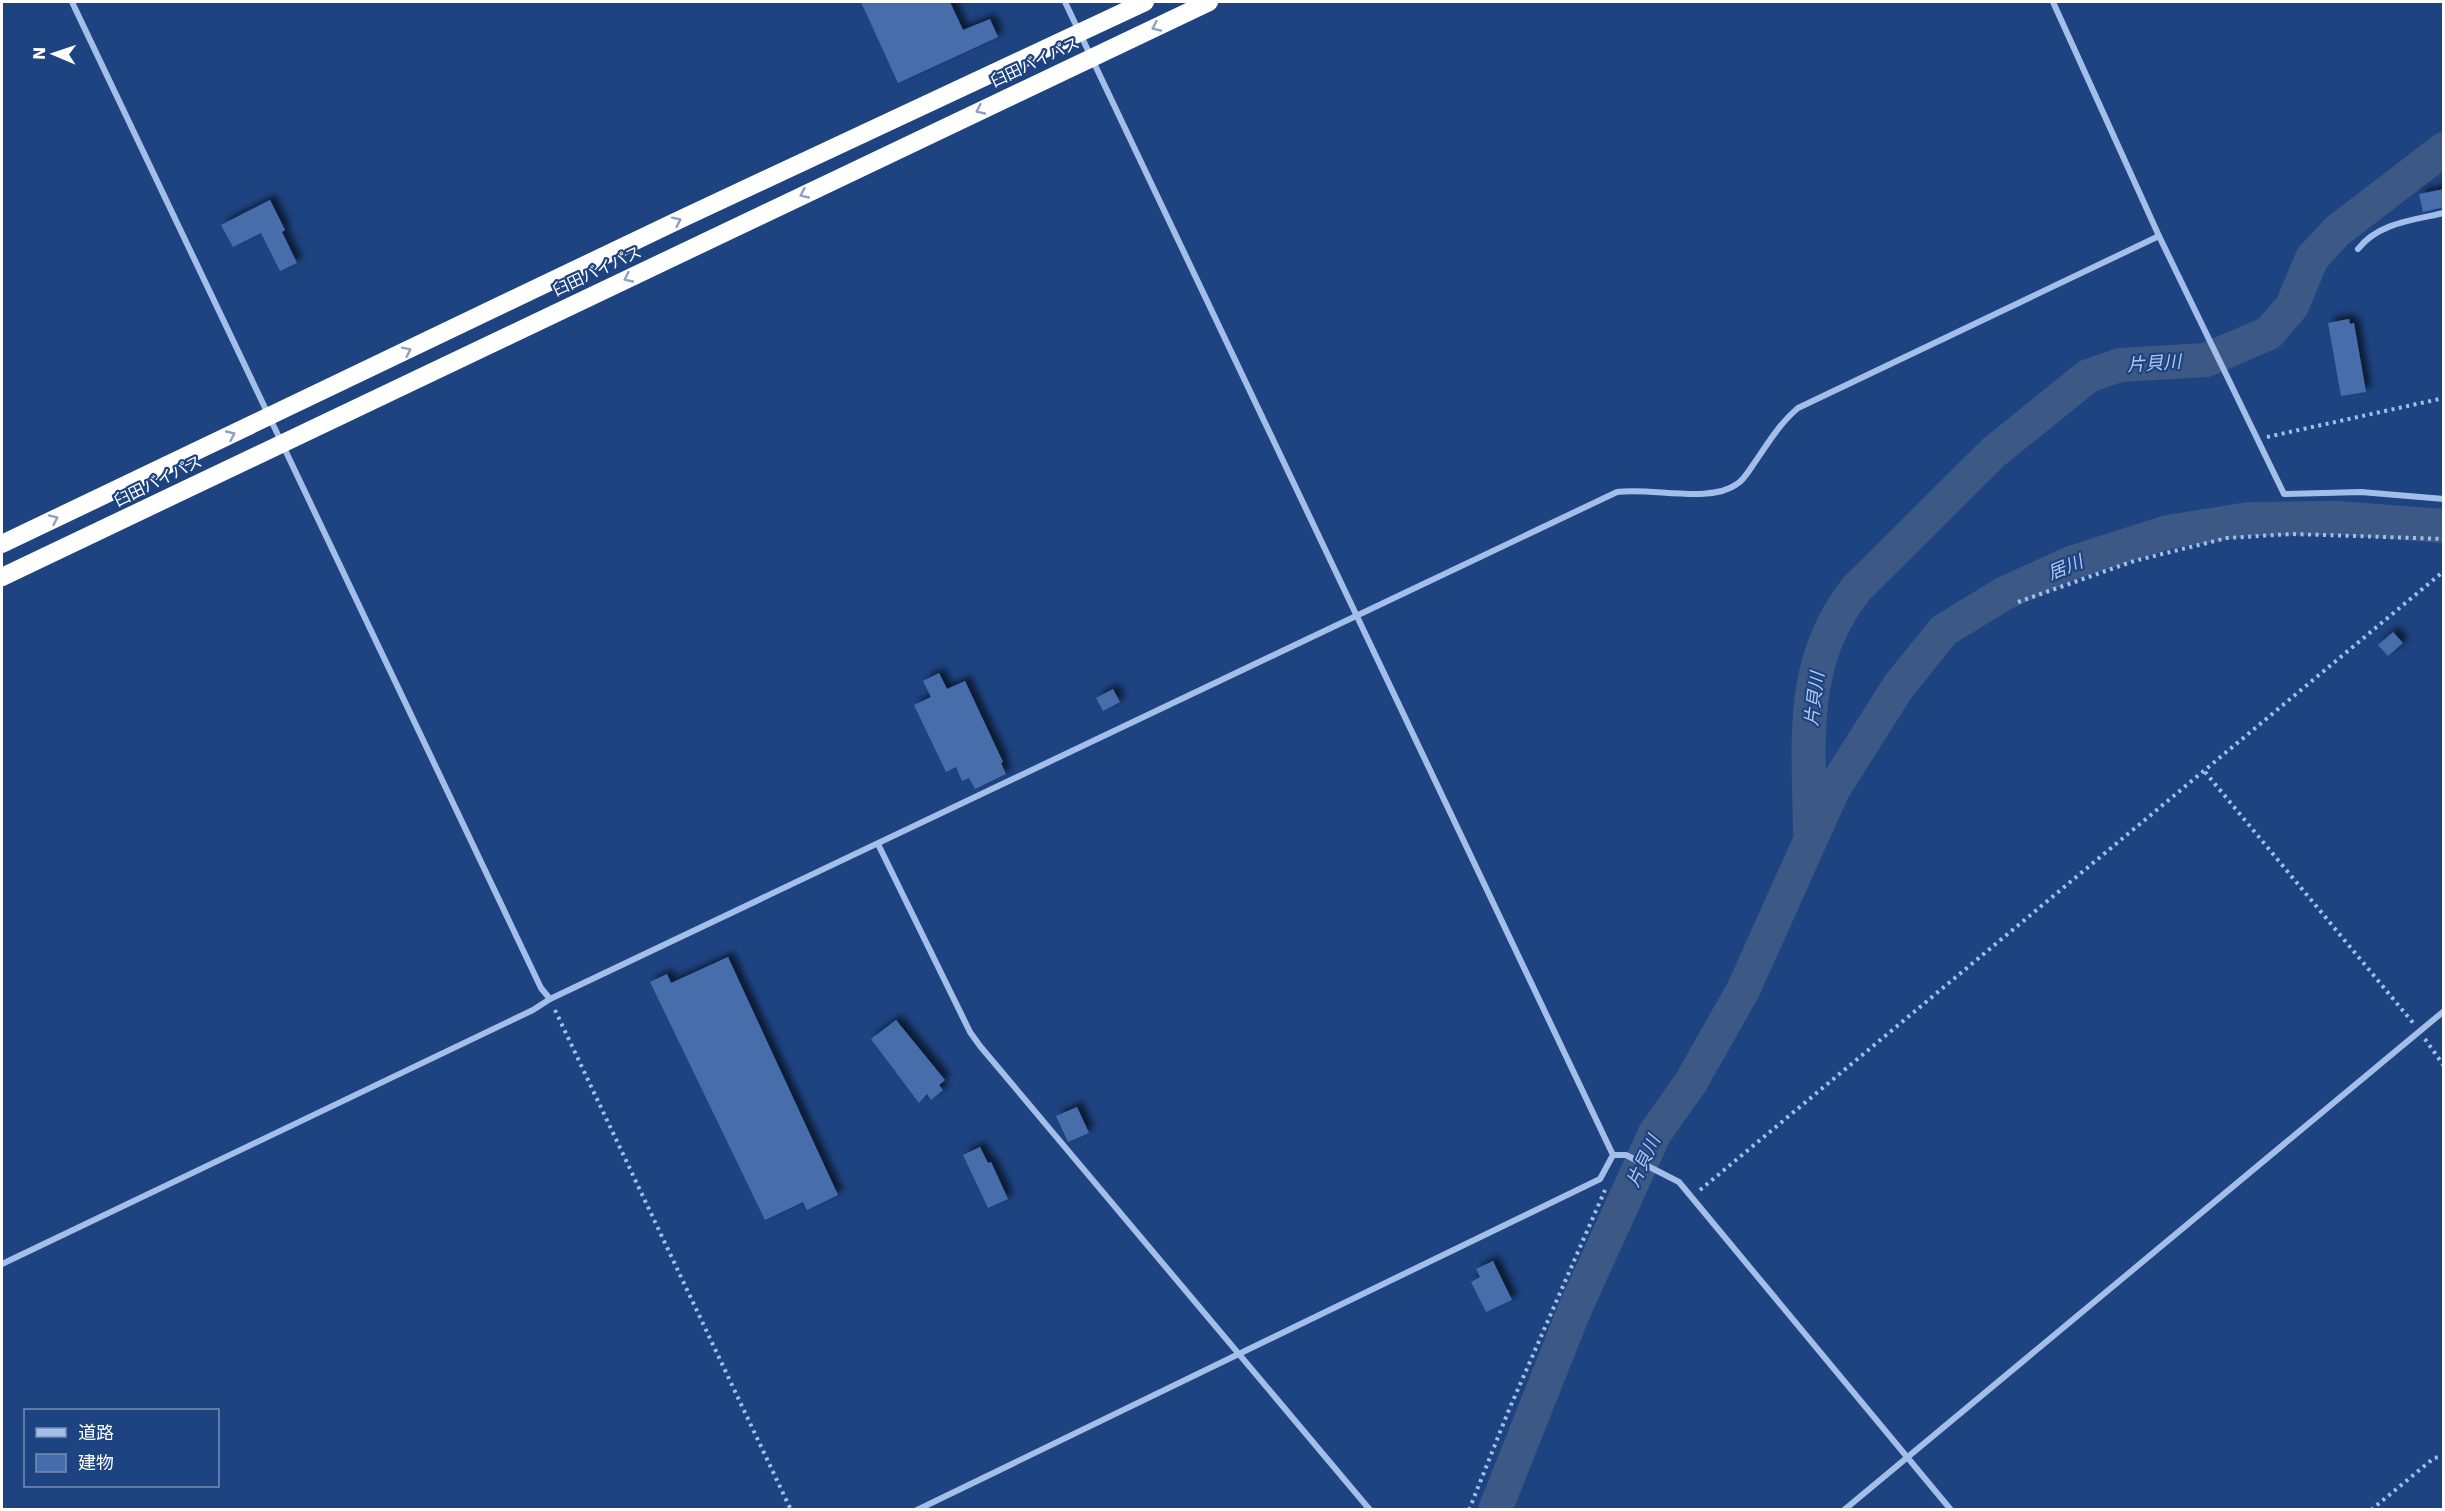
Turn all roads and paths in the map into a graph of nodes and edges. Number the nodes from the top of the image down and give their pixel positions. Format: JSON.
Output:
{"nodes":[{"id":1,"x":72,"y":2,"type":"edge"},
{"id":2,"x":1065,"y":2,"type":"edge"},
{"id":3,"x":1145,"y":2,"type":"edge"},
{"id":4,"x":1209,"y":2,"type":"edge"},
{"id":5,"x":2053,"y":2,"type":"edge"},
{"id":6,"x":1080,"y":32,"type":"junction"},
{"id":7,"x":1091,"y":58,"type":"junction"},
{"id":8,"x":2444,"y":213,"type":"edge"},
{"id":9,"x":2159,"y":236,"type":"junction"},
{"id":10,"x":2358,"y":249,"type":"dead end"},
{"id":11,"x":2444,"y":398,"type":"edge"},
{"id":12,"x":270,"y":417,"type":"junction"},
{"id":13,"x":2258,"y":439,"type":"junction"},
{"id":14,"x":282,"y":443,"type":"junction"},
{"id":15,"x":2444,"y":499,"type":"edge"},
{"id":16,"x":2444,"y":539,"type":"edge"},
{"id":17,"x":2,"y":544,"type":"edge"},
{"id":18,"x":2444,"y":571,"type":"edge"},
{"id":19,"x":2,"y":577,"type":"edge"},
{"id":20,"x":2018,"y":602,"type":"dead end"},
{"id":21,"x":1357,"y":617,"type":"junction"},
{"id":22,"x":2205,"y":772,"type":"junction"},
{"id":23,"x":879,"y":844,"type":"junction"},
{"id":24,"x":550,"y":999,"type":"junction"},
{"id":25,"x":2444,"y":1011,"type":"edge"},
{"id":26,"x":2419,"y":1031,"type":"junction"},
{"id":27,"x":2444,"y":1066,"type":"edge"},
{"id":28,"x":1613,"y":1155,"type":"junction"},
{"id":29,"x":1607,"y":1165,"type":"junction"},
{"id":30,"x":1693,"y":1196,"type":"junction"},
{"id":31,"x":2,"y":1264,"type":"edge"},
{"id":32,"x":1241,"y":1354,"type":"junction"},
{"id":33,"x":1907,"y":1456,"type":"junction"},
{"id":34,"x":2444,"y":1456,"type":"edge"},
{"id":35,"x":791,"y":1509,"type":"edge"},
{"id":36,"x":917,"y":1509,"type":"edge"},
{"id":37,"x":1370,"y":1509,"type":"edge"},
{"id":38,"x":1469,"y":1509,"type":"edge"},
{"id":39,"x":1844,"y":1509,"type":"edge"},
{"id":40,"x":1952,"y":1509,"type":"edge"},
{"id":41,"x":2371,"y":1509,"type":"edge"}],
"edges":[{"from":1,"to":12,"type":"street"},
{"from":2,"to":6,"type":"street"},
{"from":3,"to":6,"type":"highway","name":"臼田バイパス"},
{"from":4,"to":7,"type":"highway","name":"臼田バイパス","one_way":true},
{"from":5,"to":9,"type":"street"},
{"from":6,"to":7,"type":"street"},
{"from":12,"to":6,"type":"highway","name":"臼田バイパス","one_way":true},
{"from":7,"to":14,"type":"highway","name":"臼田バイパス","one_way":true},
{"from":7,"to":21,"type":"street"},
{"from":8,"to":10,"type":"street"},
{"from":9,"to":13,"type":"street"},
{"from":9,"to":21,"type":"street"},
{"from":11,"to":13,"type":"path"},
{"from":12,"to":14,"type":"street"},
{"from":17,"to":12,"type":"highway","name":"臼田バイパス","one_way":true},
{"from":13,"to":15,"type":"street"},
{"from":14,"to":19,"type":"highway","name":"臼田バイパス"},
{"from":14,"to":24,"type":"street"},
{"from":16,"to":20,"type":"path"},
{"from":18,"to":22,"type":"path"},
{"from":21,"to":23,"type":"street"},
{"from":21,"to":28,"type":"street"},
{"from":22,"to":26,"type":"path"},
{"from":22,"to":30,"type":"path"},
{"from":23,"to":24,"type":"street"},
{"from":23,"to":32,"type":"street"},
{"from":24,"to":31,"type":"street"},
{"from":24,"to":35,"type":"path"},
{"from":25,"to":26,"type":"street"},
{"from":26,"to":27,"type":"path"},
{"from":26,"to":33,"type":"street"},
{"from":28,"to":29,"type":"street"},
{"from":28,"to":30,"type":"street"},
{"from":29,"to":32,"type":"street"},
{"from":29,"to":38,"type":"path"},
{"from":30,"to":33,"type":"street"},
{"from":32,"to":36,"type":"street"},
{"from":32,"to":37,"type":"street"},
{"from":33,"to":39,"type":"street"},
{"from":33,"to":40,"type":"street"},
{"from":34,"to":41,"type":"path"}]}
